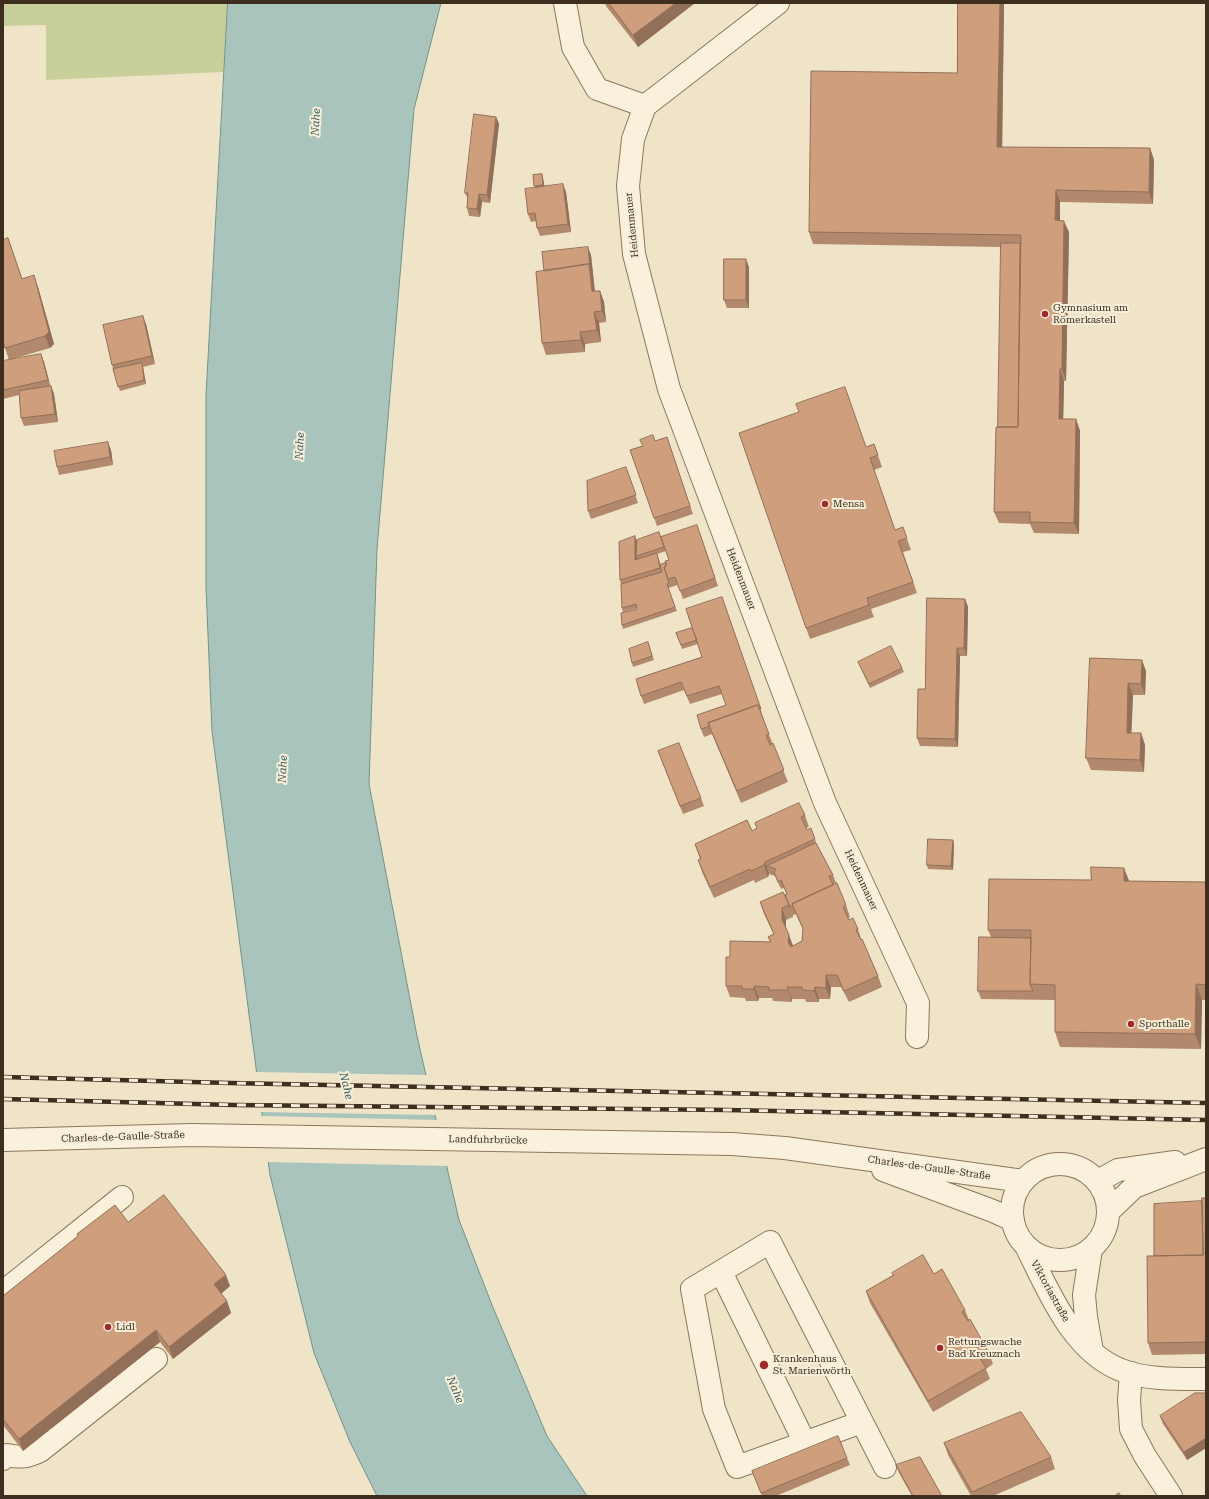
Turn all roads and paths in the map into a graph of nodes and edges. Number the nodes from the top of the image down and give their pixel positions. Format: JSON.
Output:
{"nodes":[{"id":1,"x":565,"y":3,"type":"edge"},
{"id":2,"x":778,"y":3,"type":"edge"},
{"id":3,"x":644,"y":106,"type":"junction"},
{"id":4,"x":917,"y":1037,"type":"dead end"},
{"id":5,"x":243,"y":1136,"type":"joint"},
{"id":6,"x":3,"y":1140,"type":"edge"},
{"id":7,"x":732,"y":1144,"type":"joint"},
{"id":8,"x":835,"y":1154,"type":"junction"},
{"id":9,"x":1206,"y":1159,"type":"edge"},
{"id":10,"x":1023,"y":1181,"type":"junction"},
{"id":11,"x":1098,"y":1181,"type":"junction"},
{"id":12,"x":122,"y":1196,"type":"dead end"},
{"id":13,"x":1109,"y":1211,"type":"junction"},
{"id":14,"x":1013,"y":1220,"type":"junction"},
{"id":15,"x":1026,"y":1246,"type":"junction"},
{"id":16,"x":1091,"y":1249,"type":"junction"},
{"id":17,"x":721,"y":1272,"type":"junction"},
{"id":18,"x":3,"y":1292,"type":"edge"},
{"id":19,"x":1092,"y":1352,"type":"junction"},
{"id":20,"x":156,"y":1359,"type":"dead end"},
{"id":21,"x":1131,"y":1373,"type":"junction"},
{"id":22,"x":1206,"y":1379,"type":"edge"},
{"id":23,"x":862,"y":1422,"type":"junction"},
{"id":24,"x":805,"y":1443,"type":"junction"},
{"id":25,"x":4,"y":1455,"type":"edge"},
{"id":26,"x":885,"y":1467,"type":"dead end"},
{"id":27,"x":1171,"y":1496,"type":"edge"}],
"edges":[{"from":1,"to":3,"type":"street"},
{"from":2,"to":3,"type":"street"},
{"from":3,"to":4,"type":"street","name":"Heidenmauer"},
{"from":5,"to":6,"type":"street","name":"Charles-de-Gaulle-Straße"},
{"from":5,"to":7,"type":"street","name":"Landfuhrbrücke"},
{"from":7,"to":8,"type":"street","name":"Charles-de-Gaulle-Straße"},
{"from":8,"to":10,"type":"street","name":"Charles-de-Gaulle-Straße"},
{"from":8,"to":14,"type":"street","name":"Charles-de-Gaulle-Straße"},
{"from":9,"to":11,"type":"street"},
{"from":9,"to":13,"type":"street"},
{"from":10,"to":11,"type":"street"},
{"from":10,"to":14,"type":"street"},
{"from":11,"to":13,"type":"street"},
{"from":12,"to":18,"type":"street"},
{"from":13,"to":16,"type":"street"},
{"from":14,"to":15,"type":"street"},
{"from":15,"to":16,"type":"street"},
{"from":15,"to":19,"type":"street","name":"Viktoriastraße"},
{"from":16,"to":19,"type":"street","name":"Viktoriastraße"},
{"from":17,"to":23,"type":"street"},
{"from":17,"to":24,"type":"street"},
{"from":17,"to":24,"type":"street"},
{"from":19,"to":21,"type":"street","name":"Viktoriastraße"},
{"from":20,"to":25,"type":"street"},
{"from":21,"to":22,"type":"street","name":"Viktoriastraße"},
{"from":21,"to":27,"type":"street"},
{"from":23,"to":24,"type":"street"},
{"from":23,"to":26,"type":"street"}]}
